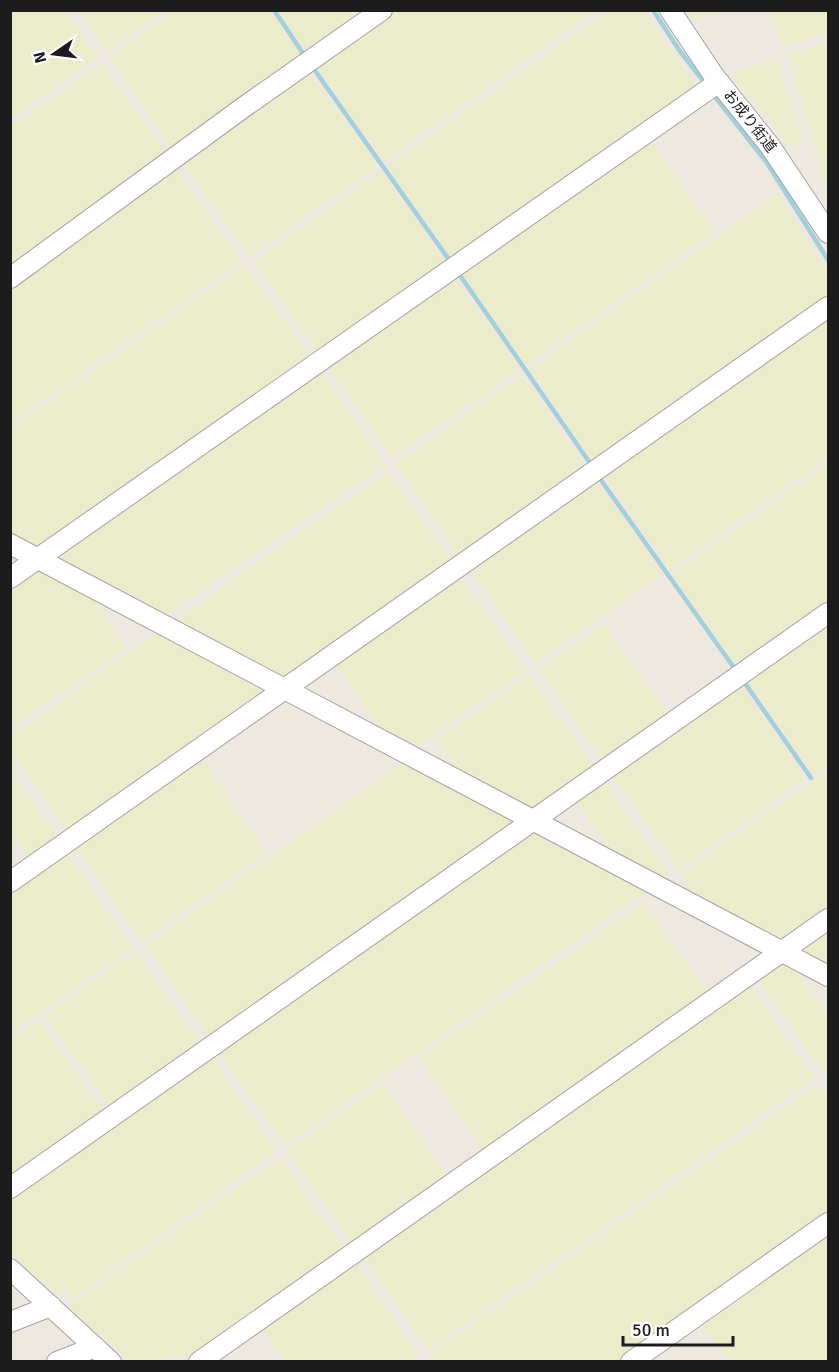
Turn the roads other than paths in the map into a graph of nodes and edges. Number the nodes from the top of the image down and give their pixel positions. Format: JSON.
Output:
{"nodes":[{"id":1,"x":382,"y":10,"type":"edge"},
{"id":2,"x":670,"y":10,"type":"edge"},
{"id":3,"x":719,"y":82,"type":"junction"},
{"id":4,"x":828,"y":233,"type":"edge"},
{"id":5,"x":10,"y":278,"type":"edge"},
{"id":6,"x":828,"y":307,"type":"edge"},
{"id":7,"x":10,"y":544,"type":"edge"},
{"id":8,"x":38,"y":559,"type":"junction"},
{"id":9,"x":10,"y":578,"type":"edge"},
{"id":10,"x":828,"y":612,"type":"edge"},
{"id":11,"x":285,"y":689,"type":"junction"},
{"id":12,"x":534,"y":819,"type":"junction"},
{"id":13,"x":10,"y":882,"type":"edge"},
{"id":14,"x":828,"y":919,"type":"edge"},
{"id":15,"x":782,"y":951,"type":"junction"},
{"id":16,"x":828,"y":976,"type":"edge"},
{"id":17,"x":10,"y":1188,"type":"edge"},
{"id":18,"x":828,"y":1223,"type":"edge"},
{"id":19,"x":10,"y":1269,"type":"edge"},
{"id":20,"x":51,"y":1306,"type":"junction"},
{"id":21,"x":10,"y":1322,"type":"edge"},
{"id":22,"x":95,"y":1347,"type":"junction"},
{"id":23,"x":57,"y":1362,"type":"edge"},
{"id":24,"x":111,"y":1362,"type":"edge"},
{"id":25,"x":199,"y":1362,"type":"edge"},
{"id":26,"x":632,"y":1362,"type":"edge"}],
"edges":[{"from":1,"to":5,"type":"street"},
{"from":2,"to":3,"type":"street","name":"お成り街道"},
{"from":3,"to":4,"type":"street","name":"お成り街道"},
{"from":3,"to":8,"type":"street"},
{"from":6,"to":11,"type":"street"},
{"from":7,"to":8,"type":"street"},
{"from":8,"to":9,"type":"street"},
{"from":8,"to":11,"type":"street"},
{"from":10,"to":12,"type":"street"},
{"from":11,"to":12,"type":"street"},
{"from":11,"to":13,"type":"street"},
{"from":12,"to":15,"type":"street"},
{"from":12,"to":17,"type":"street"},
{"from":14,"to":15,"type":"street"},
{"from":15,"to":16,"type":"street"},
{"from":15,"to":25,"type":"street"},
{"from":18,"to":26,"type":"street"},
{"from":19,"to":20,"type":"street"},
{"from":20,"to":21,"type":"street"},
{"from":20,"to":22,"type":"street"},
{"from":22,"to":23,"type":"street"},
{"from":22,"to":24,"type":"street"}]}
